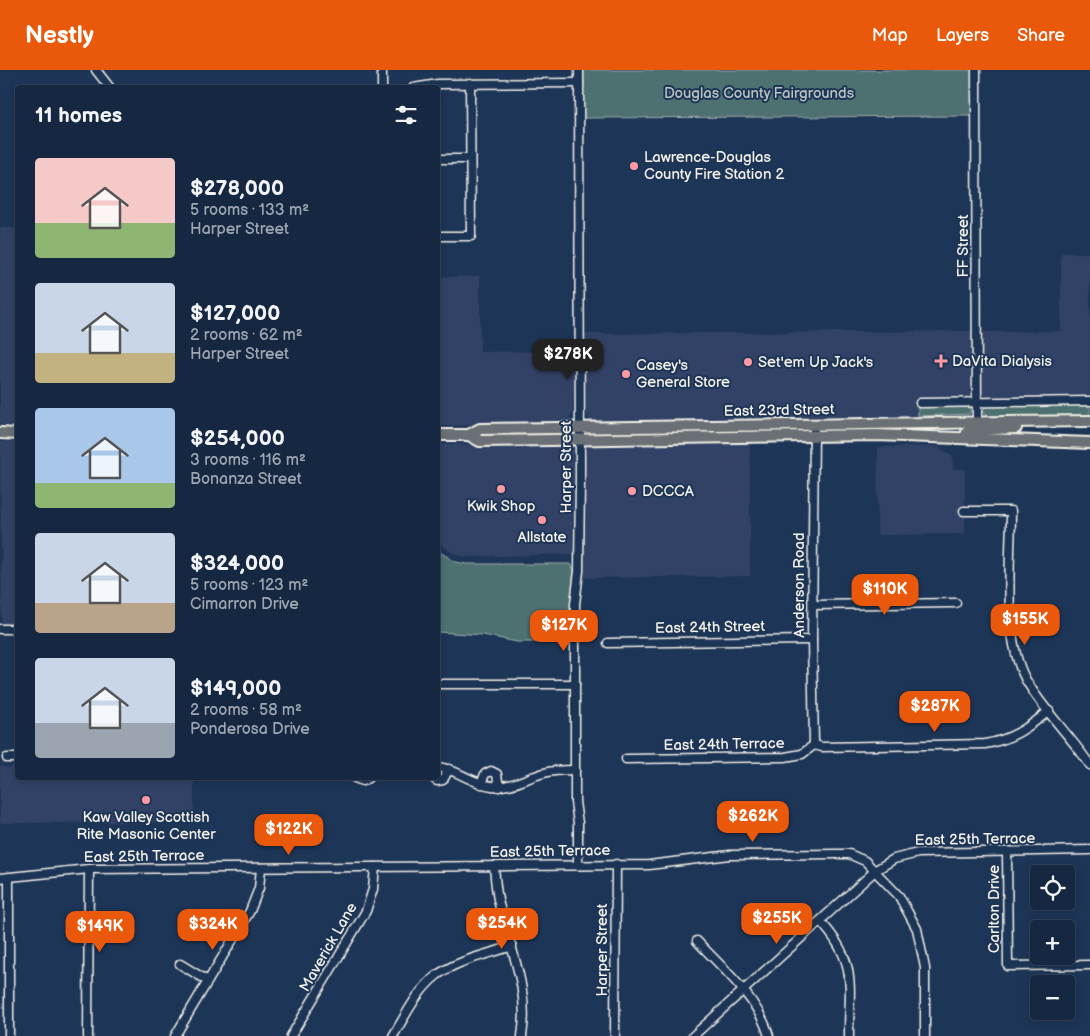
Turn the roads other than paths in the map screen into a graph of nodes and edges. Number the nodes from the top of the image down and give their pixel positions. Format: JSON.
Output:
{"nodes":[{"id":1,"x":96,"y":70,"type":"edge"},
{"id":2,"x":382,"y":70,"type":"edge"},
{"id":3,"x":579,"y":70,"type":"edge"},
{"id":4,"x":976,"y":70,"type":"edge"},
{"id":5,"x":579,"y":83,"type":"junction"},
{"id":6,"x":470,"y":84,"type":"junction"},
{"id":7,"x":108,"y":85,"type":"edge"},
{"id":8,"x":382,"y":85,"type":"edge"},
{"id":9,"x":432,"y":85,"type":"edge"},
{"id":10,"x":440,"y":160,"type":"edge"},
{"id":11,"x":470,"y":160,"type":"junction"},
{"id":12,"x":440,"y":236,"type":"edge"},
{"id":13,"x":1090,"y":401,"type":"edge"},
{"id":14,"x":977,"y":402,"type":"junction"},
{"id":15,"x":920,"y":403,"type":"dead end"},
{"id":16,"x":1076,"y":421,"type":"junction"},
{"id":17,"x":1090,"y":421,"type":"edge"},
{"id":18,"x":977,"y":422,"type":"junction"},
{"id":19,"x":814,"y":424,"type":"junction"},
{"id":20,"x":580,"y":427,"type":"junction"},
{"id":21,"x":0,"y":433,"type":"edge"},
{"id":22,"x":15,"y":434,"type":"edge"},
{"id":23,"x":440,"y":435,"type":"edge"},
{"id":24,"x":469,"y":435,"type":"junction"},
{"id":25,"x":814,"y":436,"type":"junction"},
{"id":26,"x":965,"y":438,"type":"junction"},
{"id":27,"x":580,"y":440,"type":"junction"},
{"id":28,"x":1090,"y":443,"type":"edge"},
{"id":29,"x":964,"y":511,"type":"dead end"},
{"id":30,"x":956,"y":603,"type":"dead end"},
{"id":31,"x":813,"y":605,"type":"junction"},
{"id":32,"x":15,"y":628,"type":"edge"},
{"id":33,"x":0,"y":629,"type":"edge"},
{"id":34,"x":812,"y":640,"type":"junction"},
{"id":35,"x":608,"y":642,"type":"dead end"},
{"id":36,"x":440,"y":684,"type":"edge"},
{"id":37,"x":575,"y":684,"type":"junction"},
{"id":38,"x":1049,"y":711,"type":"junction"},
{"id":39,"x":814,"y":745,"type":"junction"},
{"id":40,"x":7,"y":758,"type":"dead end"},
{"id":41,"x":15,"y":758,"type":"edge"},
{"id":42,"x":626,"y":759,"type":"dead end"},
{"id":43,"x":1090,"y":765,"type":"edge"},
{"id":44,"x":440,"y":767,"type":"edge"},
{"id":45,"x":449,"y":769,"type":"junction"},
{"id":46,"x":575,"y":770,"type":"junction"},
{"id":47,"x":436,"y":780,"type":"edge"},
{"id":48,"x":481,"y":784,"type":"junction"},
{"id":49,"x":499,"y":787,"type":"junction"},
{"id":50,"x":1090,"y":850,"type":"edge"},
{"id":51,"x":1007,"y":852,"type":"junction"},
{"id":52,"x":578,"y":864,"type":"junction"},
{"id":53,"x":616,"y":864,"type":"junction"},
{"id":54,"x":494,"y":866,"type":"junction"},
{"id":55,"x":376,"y":867,"type":"junction"},
{"id":56,"x":261,"y":868,"type":"junction"},
{"id":57,"x":89,"y":869,"type":"junction"},
{"id":58,"x":876,"y":870,"type":"junction"},
{"id":59,"x":0,"y":878,"type":"edge"},
{"id":60,"x":9,"y":878,"type":"junction"},
{"id":61,"x":820,"y":921,"type":"junction"},
{"id":62,"x":698,"y":941,"type":"dead end"},
{"id":63,"x":512,"y":946,"type":"junction"},
{"id":64,"x":180,"y":964,"type":"dead end"},
{"id":65,"x":1090,"y":965,"type":"edge"},
{"id":66,"x":208,"y":981,"type":"junction"},
{"id":67,"x":742,"y":991,"type":"junction"},
{"id":68,"x":9,"y":1036,"type":"edge"},
{"id":69,"x":88,"y":1036,"type":"edge"},
{"id":70,"x":175,"y":1036,"type":"edge"},
{"id":71,"x":291,"y":1036,"type":"edge"},
{"id":72,"x":393,"y":1036,"type":"edge"},
{"id":73,"x":522,"y":1036,"type":"edge"},
{"id":74,"x":615,"y":1036,"type":"edge"},
{"id":75,"x":692,"y":1036,"type":"edge"},
{"id":76,"x":769,"y":1036,"type":"edge"},
{"id":77,"x":849,"y":1036,"type":"edge"},
{"id":78,"x":925,"y":1036,"type":"edge"}],
"edges":[{"from":1,"to":7,"type":"street"},
{"from":2,"to":8,"type":"street"},
{"from":3,"to":5,"type":"street","name":"Harper Street"},
{"from":4,"to":14,"type":"street","name":"FF Street"},
{"from":5,"to":6,"type":"street"},
{"from":5,"to":20,"type":"street","name":"Harper Street"},
{"from":6,"to":9,"type":"street"},
{"from":6,"to":11,"type":"street"},
{"from":10,"to":11,"type":"street"},
{"from":11,"to":12,"type":"street"},
{"from":13,"to":14,"type":"street"},
{"from":14,"to":15,"type":"street"},
{"from":14,"to":18,"type":"street","name":"FF Street"},
{"from":16,"to":17,"type":"main road","name":"East 23rd Street"},
{"from":16,"to":18,"type":"main road","name":"East 23rd Street"},
{"from":16,"to":26,"type":"main road"},
{"from":18,"to":19,"type":"main road","name":"East 23rd Street"},
{"from":19,"to":20,"type":"main road","name":"East 23rd Street"},
{"from":19,"to":25,"type":"street","name":"Anderson Road"},
{"from":20,"to":24,"type":"main road","name":"East 23rd Street"},
{"from":20,"to":27,"type":"street","name":"Harper Street"},
{"from":21,"to":22,"type":"main road"},
{"from":23,"to":24,"type":"main road","name":"East 23rd Street"},
{"from":24,"to":27,"type":"main road","name":"East 23rd Street"},
{"from":25,"to":26,"type":"main road","name":"East 23rd Street"},
{"from":25,"to":27,"type":"main road","name":"East 23rd Street"},
{"from":25,"to":31,"type":"street","name":"Anderson Road"},
{"from":26,"to":28,"type":"main road","name":"East 23rd Street"},
{"from":27,"to":37,"type":"street","name":"Harper Street"},
{"from":29,"to":38,"type":"street"},
{"from":30,"to":31,"type":"street"},
{"from":31,"to":34,"type":"street","name":"Anderson Road"},
{"from":32,"to":33,"type":"street"},
{"from":34,"to":35,"type":"street","name":"East 24th Street"},
{"from":34,"to":39,"type":"street","name":"Anderson Road"},
{"from":36,"to":37,"type":"street"},
{"from":37,"to":46,"type":"street","name":"Harper Street"},
{"from":38,"to":39,"type":"street"},
{"from":38,"to":43,"type":"street"},
{"from":39,"to":42,"type":"street","name":"East 24th Terrace"},
{"from":40,"to":41,"type":"street"},
{"from":44,"to":45,"type":"street"},
{"from":45,"to":47,"type":"street"},
{"from":45,"to":48,"type":"street"},
{"from":46,"to":49,"type":"street"},
{"from":46,"to":52,"type":"street","name":"Harper Street"},
{"from":48,"to":49,"type":"street"},
{"from":48,"to":49,"type":"street"},
{"from":50,"to":51,"type":"street","name":"East 25th Terrace"},
{"from":51,"to":58,"type":"street","name":"East 25th Terrace"},
{"from":51,"to":65,"type":"street","name":"Carlton Drive"},
{"from":52,"to":53,"type":"street","name":"East 25th Terrace"},
{"from":52,"to":54,"type":"street","name":"East 25th Terrace"},
{"from":53,"to":58,"type":"street","name":"East 25th Terrace"},
{"from":53,"to":74,"type":"street","name":"Harper Street"},
{"from":54,"to":55,"type":"street","name":"East 25th Terrace"},
{"from":54,"to":63,"type":"street"},
{"from":55,"to":56,"type":"street","name":"East 25th Terrace"},
{"from":55,"to":71,"type":"street","name":"Maverick Lane"},
{"from":56,"to":57,"type":"street","name":"East 25th Terrace"},
{"from":56,"to":66,"type":"street"},
{"from":57,"to":60,"type":"street","name":"East 25th Terrace"},
{"from":57,"to":69,"type":"street"},
{"from":58,"to":61,"type":"street"},
{"from":58,"to":78,"type":"street"},
{"from":59,"to":60,"type":"street","name":"East 25th Terrace"},
{"from":60,"to":68,"type":"street"},
{"from":61,"to":67,"type":"street"},
{"from":61,"to":77,"type":"street"},
{"from":62,"to":67,"type":"street"},
{"from":63,"to":72,"type":"street"},
{"from":63,"to":73,"type":"street"},
{"from":64,"to":66,"type":"street"},
{"from":66,"to":70,"type":"street"},
{"from":67,"to":75,"type":"street"},
{"from":67,"to":76,"type":"street"}]}
